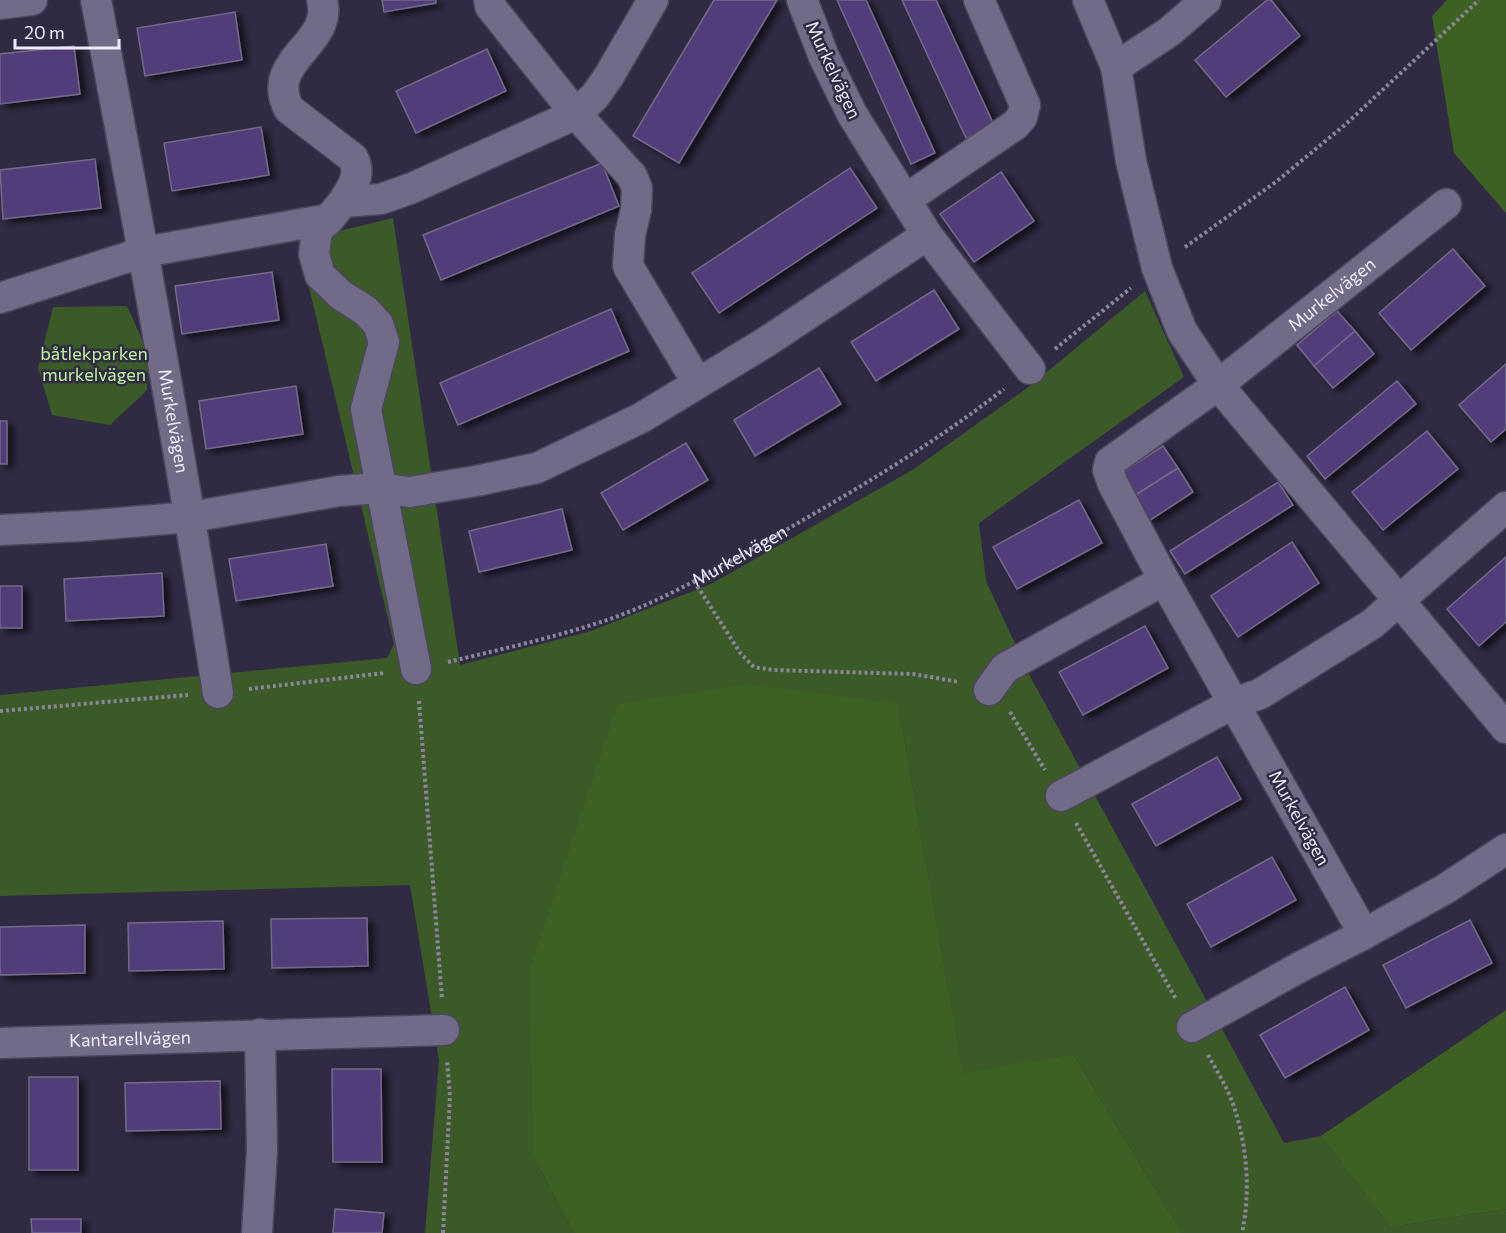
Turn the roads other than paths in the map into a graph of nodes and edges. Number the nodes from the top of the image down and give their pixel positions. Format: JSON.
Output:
{"nodes":[{"id":1,"x":32,"y":0,"type":"edge"},
{"id":2,"x":96,"y":0,"type":"edge"},
{"id":3,"x":322,"y":0,"type":"edge"},
{"id":4,"x":489,"y":0,"type":"edge"},
{"id":5,"x":653,"y":0,"type":"edge"},
{"id":6,"x":802,"y":0,"type":"edge"},
{"id":7,"x":979,"y":0,"type":"edge"},
{"id":8,"x":1088,"y":0,"type":"edge"},
{"id":9,"x":1206,"y":0,"type":"edge"},
{"id":10,"x":0,"y":4,"type":"edge"},
{"id":11,"x":1116,"y":67,"type":"junction"},
{"id":12,"x":576,"y":114,"type":"junction"},
{"id":13,"x":905,"y":200,"type":"junction"},
{"id":14,"x":1446,"y":204,"type":"dead end"},
{"id":15,"x":336,"y":211,"type":"junction"},
{"id":16,"x":927,"y":235,"type":"junction"},
{"id":17,"x":144,"y":252,"type":"junction"},
{"id":18,"x":0,"y":298,"type":"edge"},
{"id":19,"x":1030,"y":369,"type":"road end"},
{"id":20,"x":697,"y":382,"type":"junction"},
{"id":21,"x":1218,"y":385,"type":"junction"},
{"id":22,"x":380,"y":488,"type":"junction"},
{"id":23,"x":1506,"y":507,"type":"edge"},
{"id":24,"x":191,"y":517,"type":"junction"},
{"id":25,"x":0,"y":530,"type":"edge"},
{"id":26,"x":1164,"y":580,"type":"junction"},
{"id":27,"x":1399,"y":602,"type":"junction"},
{"id":28,"x":416,"y":669,"type":"road end"},
{"id":29,"x":989,"y":690,"type":"road end"},
{"id":30,"x":218,"y":693,"type":"road end"},
{"id":31,"x":1233,"y":703,"type":"junction"},
{"id":32,"x":1506,"y":728,"type":"edge"},
{"id":33,"x":1061,"y":796,"type":"road end"},
{"id":34,"x":1506,"y":849,"type":"edge"},
{"id":35,"x":1364,"y":934,"type":"junction"},
{"id":36,"x":1192,"y":1027,"type":"road end"},
{"id":37,"x":444,"y":1029,"type":"road end"},
{"id":38,"x":260,"y":1034,"type":"junction"},
{"id":39,"x":0,"y":1043,"type":"edge"},
{"id":40,"x":257,"y":1233,"type":"edge"}],
"edges":[{"from":1,"to":10,"type":"street"},
{"from":2,"to":17,"type":"street","name":"Murkelvägen"},
{"from":3,"to":15,"type":"street"},
{"from":4,"to":12,"type":"street"},
{"from":5,"to":12,"type":"street"},
{"from":6,"to":13,"type":"street","name":"Murkelvägen"},
{"from":7,"to":13,"type":"street"},
{"from":8,"to":11,"type":"street"},
{"from":9,"to":11,"type":"street"},
{"from":11,"to":21,"type":"street"},
{"from":12,"to":15,"type":"street"},
{"from":12,"to":20,"type":"street"},
{"from":13,"to":16,"type":"street","name":"Murkelvägen"},
{"from":14,"to":21,"type":"street","name":"Murkelvägen"},
{"from":15,"to":17,"type":"street"},
{"from":15,"to":22,"type":"street"},
{"from":16,"to":19,"type":"street","name":"Murkelvägen"},
{"from":16,"to":20,"type":"street"},
{"from":17,"to":18,"type":"street"},
{"from":17,"to":24,"type":"street","name":"Murkelvägen"},
{"from":20,"to":22,"type":"street"},
{"from":21,"to":26,"type":"street","name":"Murkelvägen"},
{"from":21,"to":27,"type":"street"},
{"from":22,"to":24,"type":"street"},
{"from":22,"to":28,"type":"street"},
{"from":23,"to":27,"type":"street"},
{"from":24,"to":25,"type":"street"},
{"from":24,"to":30,"type":"street","name":"Murkelvägen"},
{"from":26,"to":29,"type":"street"},
{"from":26,"to":31,"type":"street","name":"Murkelvägen"},
{"from":27,"to":31,"type":"street"},
{"from":27,"to":32,"type":"street"},
{"from":31,"to":33,"type":"street"},
{"from":31,"to":35,"type":"street","name":"Murkelvägen"},
{"from":34,"to":35,"type":"street"},
{"from":35,"to":36,"type":"street"},
{"from":37,"to":38,"type":"street","name":"Kantarellvägen"},
{"from":38,"to":39,"type":"street","name":"Kantarellvägen"},
{"from":38,"to":40,"type":"street"}]}
